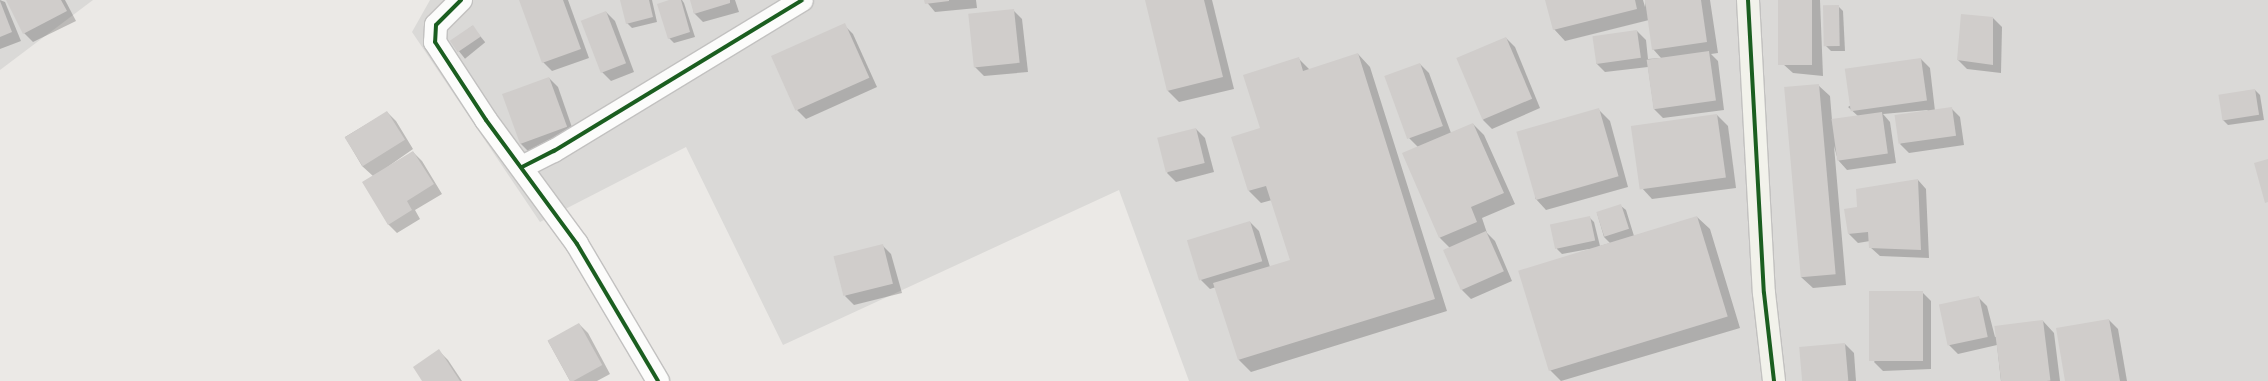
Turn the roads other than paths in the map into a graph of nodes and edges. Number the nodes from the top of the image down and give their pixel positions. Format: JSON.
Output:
{"nodes":[{"id":1,"x":461,"y":0,"type":"edge"},
{"id":2,"x":802,"y":0,"type":"edge"},
{"id":3,"x":1748,"y":0,"type":"edge"},
{"id":4,"x":522,"y":167,"type":"junction"},
{"id":5,"x":658,"y":381,"type":"edge"},
{"id":6,"x":1774,"y":381,"type":"edge"}],
"edges":[{"from":1,"to":4,"type":"street"},
{"from":2,"to":4,"type":"street"},
{"from":3,"to":6,"type":"street"},
{"from":4,"to":5,"type":"street"}]}
